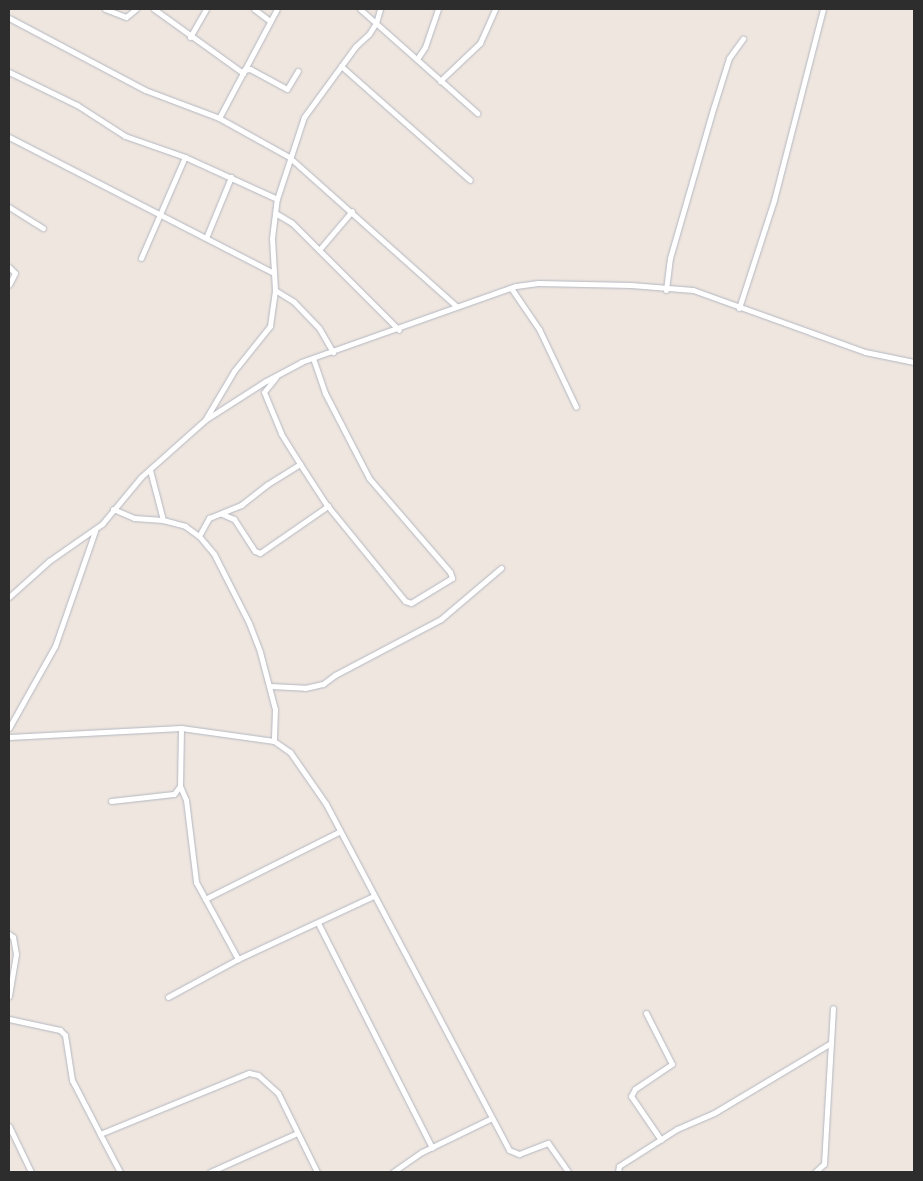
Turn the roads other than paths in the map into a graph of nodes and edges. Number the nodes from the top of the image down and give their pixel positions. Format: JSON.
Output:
{"nodes":[{"id":1,"x":105,"y":9,"type":"edge"},
{"id":2,"x":136,"y":9,"type":"edge"},
{"id":3,"x":154,"y":9,"type":"edge"},
{"id":4,"x":206,"y":9,"type":"edge"},
{"id":5,"x":254,"y":9,"type":"edge"},
{"id":6,"x":277,"y":9,"type":"edge"},
{"id":7,"x":360,"y":9,"type":"edge"},
{"id":8,"x":380,"y":9,"type":"edge"},
{"id":9,"x":438,"y":9,"type":"edge"},
{"id":10,"x":494,"y":9,"type":"edge"},
{"id":11,"x":823,"y":9,"type":"edge"},
{"id":12,"x":9,"y":18,"type":"edge"},
{"id":13,"x":270,"y":21,"type":"junction"},
{"id":14,"x":376,"y":24,"type":"junction"},
{"id":15,"x":190,"y":37,"type":"junction"},
{"id":16,"x":743,"y":39,"type":"dead end"},
{"id":17,"x":416,"y":59,"type":"junction"},
{"id":18,"x":341,"y":66,"type":"junction"},
{"id":19,"x":243,"y":71,"type":"junction"},
{"id":20,"x":298,"y":71,"type":"dead end"},
{"id":21,"x":9,"y":72,"type":"edge"},
{"id":22,"x":440,"y":81,"type":"junction"},
{"id":23,"x":477,"y":113,"type":"dead end"},
{"id":24,"x":219,"y":118,"type":"junction"},
{"id":25,"x":9,"y":137,"type":"edge"},
{"id":26,"x":185,"y":157,"type":"junction"},
{"id":27,"x":288,"y":157,"type":"junction"},
{"id":28,"x":231,"y":177,"type":"junction"},
{"id":29,"x":470,"y":180,"type":"dead end"},
{"id":30,"x":278,"y":199,"type":"junction"},
{"id":31,"x":9,"y":207,"type":"edge"},
{"id":32,"x":352,"y":212,"type":"junction"},
{"id":33,"x":277,"y":214,"type":"junction"},
{"id":34,"x":159,"y":215,"type":"junction"},
{"id":35,"x":44,"y":228,"type":"dead end"},
{"id":36,"x":206,"y":238,"type":"junction"},
{"id":37,"x":319,"y":250,"type":"junction"},
{"id":38,"x":141,"y":258,"type":"dead end"},
{"id":39,"x":9,"y":268,"type":"edge"},
{"id":40,"x":272,"y":272,"type":"junction"},
{"id":41,"x":9,"y":285,"type":"edge"},
{"id":42,"x":511,"y":288,"type":"junction"},
{"id":43,"x":275,"y":290,"type":"junction"},
{"id":44,"x":666,"y":290,"type":"junction"},
{"id":45,"x":456,"y":306,"type":"junction"},
{"id":46,"x":739,"y":308,"type":"junction"},
{"id":47,"x":399,"y":330,"type":"junction"},
{"id":48,"x":333,"y":352,"type":"junction"},
{"id":49,"x":313,"y":358,"type":"junction"},
{"id":50,"x":914,"y":362,"type":"edge"},
{"id":51,"x":278,"y":375,"type":"junction"},
{"id":52,"x":576,"y":407,"type":"dead end"},
{"id":53,"x":205,"y":420,"type":"junction"},
{"id":54,"x":300,"y":464,"type":"junction"},
{"id":55,"x":150,"y":470,"type":"junction"},
{"id":56,"x":328,"y":506,"type":"junction"},
{"id":57,"x":114,"y":510,"type":"junction"},
{"id":58,"x":222,"y":513,"type":"junction"},
{"id":59,"x":163,"y":520,"type":"junction"},
{"id":60,"x":95,"y":530,"type":"junction"},
{"id":61,"x":199,"y":536,"type":"junction"},
{"id":62,"x":501,"y":568,"type":"dead end"},
{"id":63,"x":9,"y":597,"type":"edge"},
{"id":64,"x":270,"y":686,"type":"junction"},
{"id":65,"x":9,"y":728,"type":"edge"},
{"id":66,"x":180,"y":728,"type":"junction"},
{"id":67,"x":9,"y":737,"type":"edge"},
{"id":68,"x":274,"y":741,"type":"junction"},
{"id":69,"x":180,"y":786,"type":"junction"},
{"id":70,"x":111,"y":801,"type":"dead end"},
{"id":71,"x":339,"y":832,"type":"junction"},
{"id":72,"x":374,"y":896,"type":"junction"},
{"id":73,"x":205,"y":899,"type":"junction"},
{"id":74,"x":318,"y":923,"type":"junction"},
{"id":75,"x":9,"y":934,"type":"edge"},
{"id":76,"x":238,"y":959,"type":"junction"},
{"id":77,"x":9,"y":996,"type":"edge"},
{"id":78,"x":168,"y":997,"type":"dead end"},
{"id":79,"x":833,"y":1008,"type":"dead end"},
{"id":80,"x":646,"y":1013,"type":"dead end"},
{"id":81,"x":9,"y":1019,"type":"edge"},
{"id":82,"x":831,"y":1043,"type":"junction"},
{"id":83,"x":490,"y":1119,"type":"junction"},
{"id":84,"x":10,"y":1130,"type":"edge"},
{"id":85,"x":297,"y":1133,"type":"junction"},
{"id":86,"x":100,"y":1134,"type":"junction"},
{"id":87,"x":661,"y":1140,"type":"junction"},
{"id":88,"x":432,"y":1148,"type":"junction"},
{"id":89,"x":31,"y":1172,"type":"edge"},
{"id":90,"x":120,"y":1172,"type":"edge"},
{"id":91,"x":210,"y":1172,"type":"edge"},
{"id":92,"x":317,"y":1172,"type":"edge"},
{"id":93,"x":393,"y":1172,"type":"edge"},
{"id":94,"x":568,"y":1172,"type":"edge"},
{"id":95,"x":618,"y":1172,"type":"edge"},
{"id":96,"x":815,"y":1172,"type":"edge"}],
"edges":[{"from":1,"to":2,"type":"street"},
{"from":3,"to":15,"type":"street"},
{"from":4,"to":15,"type":"street"},
{"from":5,"to":13,"type":"street"},
{"from":6,"to":13,"type":"street"},
{"from":7,"to":14,"type":"street"},
{"from":8,"to":14,"type":"street"},
{"from":9,"to":17,"type":"street"},
{"from":10,"to":22,"type":"street"},
{"from":11,"to":46,"type":"street"},
{"from":12,"to":24,"type":"street"},
{"from":13,"to":19,"type":"street"},
{"from":14,"to":17,"type":"street"},
{"from":14,"to":18,"type":"street"},
{"from":15,"to":19,"type":"street"},
{"from":16,"to":44,"type":"street"},
{"from":17,"to":22,"type":"street"},
{"from":18,"to":27,"type":"street"},
{"from":18,"to":29,"type":"street"},
{"from":19,"to":20,"type":"street"},
{"from":19,"to":24,"type":"street"},
{"from":21,"to":26,"type":"street"},
{"from":22,"to":23,"type":"street"},
{"from":24,"to":27,"type":"street"},
{"from":25,"to":34,"type":"street"},
{"from":26,"to":28,"type":"street"},
{"from":26,"to":34,"type":"street"},
{"from":27,"to":30,"type":"street"},
{"from":27,"to":32,"type":"street"},
{"from":28,"to":30,"type":"street"},
{"from":28,"to":36,"type":"street"},
{"from":30,"to":33,"type":"street"},
{"from":31,"to":35,"type":"street"},
{"from":32,"to":37,"type":"street"},
{"from":32,"to":45,"type":"street"},
{"from":33,"to":37,"type":"street"},
{"from":33,"to":40,"type":"street"},
{"from":34,"to":36,"type":"street"},
{"from":34,"to":38,"type":"street"},
{"from":36,"to":40,"type":"street"},
{"from":37,"to":47,"type":"street"},
{"from":39,"to":41,"type":"street"},
{"from":40,"to":43,"type":"street"},
{"from":42,"to":44,"type":"street"},
{"from":42,"to":45,"type":"street"},
{"from":42,"to":52,"type":"street"},
{"from":43,"to":48,"type":"street"},
{"from":43,"to":53,"type":"street"},
{"from":44,"to":46,"type":"street"},
{"from":45,"to":47,"type":"street"},
{"from":46,"to":50,"type":"street"},
{"from":47,"to":48,"type":"street"},
{"from":48,"to":49,"type":"street"},
{"from":49,"to":51,"type":"street"},
{"from":49,"to":56,"type":"street"},
{"from":51,"to":53,"type":"street"},
{"from":51,"to":54,"type":"street"},
{"from":53,"to":55,"type":"street"},
{"from":54,"to":56,"type":"street"},
{"from":54,"to":58,"type":"street"},
{"from":55,"to":57,"type":"street"},
{"from":55,"to":59,"type":"street"},
{"from":56,"to":58,"type":"street"},
{"from":57,"to":59,"type":"street"},
{"from":57,"to":60,"type":"street"},
{"from":58,"to":61,"type":"street"},
{"from":59,"to":61,"type":"street"},
{"from":60,"to":63,"type":"street"},
{"from":60,"to":65,"type":"street"},
{"from":61,"to":64,"type":"street"},
{"from":62,"to":64,"type":"street"},
{"from":64,"to":68,"type":"street"},
{"from":66,"to":67,"type":"street"},
{"from":66,"to":68,"type":"street"},
{"from":66,"to":69,"type":"street"},
{"from":68,"to":71,"type":"street"},
{"from":69,"to":70,"type":"street"},
{"from":69,"to":73,"type":"street"},
{"from":71,"to":72,"type":"street"},
{"from":71,"to":73,"type":"street"},
{"from":72,"to":74,"type":"street"},
{"from":72,"to":83,"type":"street"},
{"from":73,"to":76,"type":"street"},
{"from":74,"to":76,"type":"street"},
{"from":74,"to":88,"type":"street"},
{"from":75,"to":77,"type":"street"},
{"from":76,"to":78,"type":"street"},
{"from":79,"to":82,"type":"street"},
{"from":80,"to":87,"type":"street"},
{"from":81,"to":86,"type":"street"},
{"from":82,"to":87,"type":"street"},
{"from":82,"to":96,"type":"street"},
{"from":83,"to":88,"type":"street"},
{"from":83,"to":94,"type":"street"},
{"from":84,"to":89,"type":"street"},
{"from":85,"to":86,"type":"street"},
{"from":85,"to":91,"type":"street"},
{"from":85,"to":92,"type":"street"},
{"from":86,"to":90,"type":"street"},
{"from":87,"to":95,"type":"street"},
{"from":88,"to":93,"type":"street"}]}
